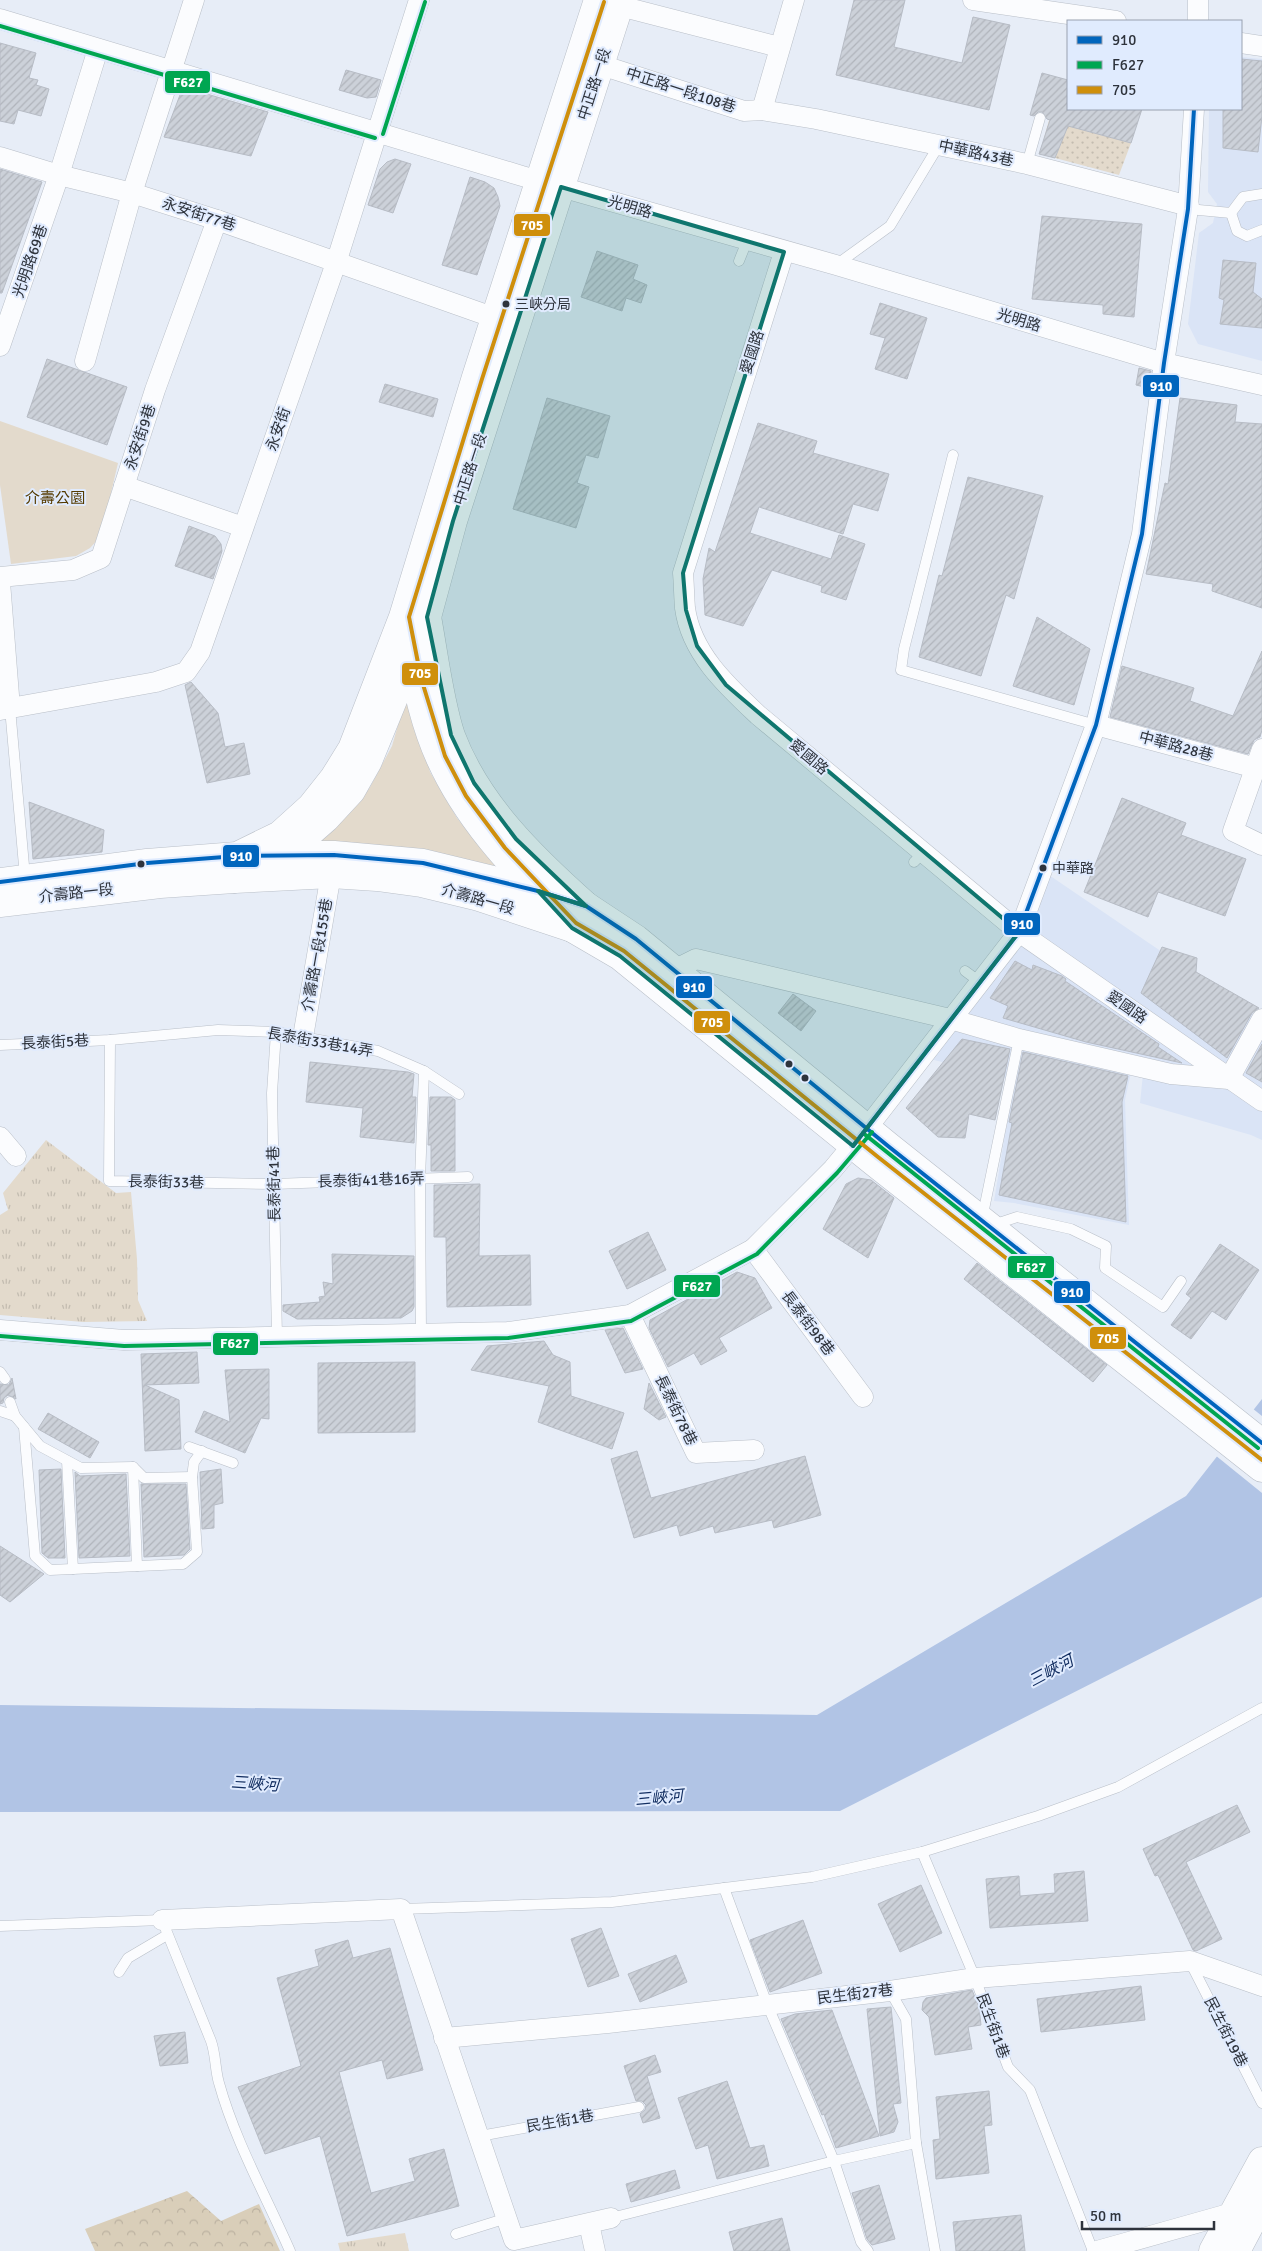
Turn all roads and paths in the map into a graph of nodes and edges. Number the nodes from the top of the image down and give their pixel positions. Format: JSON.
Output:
{"nodes":[{"id":1,"x":194,"y":0,"type":"edge"},
{"id":2,"x":419,"y":0,"type":"edge"},
{"id":3,"x":794,"y":0,"type":"edge"},
{"id":4,"x":973,"y":0,"type":"edge"},
{"id":5,"x":1198,"y":0,"type":"edge"},
{"id":6,"x":613,"y":2,"type":"edge"},
{"id":7,"x":0,"y":19,"type":"edge"},
{"id":8,"x":1109,"y":20,"type":"edge"},
{"id":9,"x":1198,"y":20,"type":"edge"},
{"id":10,"x":1242,"y":43,"type":"edge"},
{"id":11,"x":1262,"y":46,"type":"edge"},
{"id":12,"x":779,"y":47,"type":"junction"},
{"id":13,"x":98,"y":49,"type":"junction"},
{"id":14,"x":601,"y":65,"type":"junction"},
{"id":15,"x":172,"y":70,"type":"junction"},
{"id":16,"x":762,"y":110,"type":"junction"},
{"id":17,"x":1194,"y":110,"type":"edge"},
{"id":18,"x":1040,"y":118,"type":"dead end"},
{"id":19,"x":377,"y":132,"type":"junction"},
{"id":20,"x":939,"y":146,"type":"junction"},
{"id":21,"x":0,"y":157,"type":"edge"},
{"id":22,"x":1027,"y":164,"type":"junction"},
{"id":23,"x":59,"y":175,"type":"junction"},
{"id":24,"x":550,"y":184,"type":"junction"},
{"id":25,"x":132,"y":193,"type":"junction"},
{"id":26,"x":1262,"y":194,"type":"edge"},
{"id":27,"x":1188,"y":208,"type":"junction"},
{"id":28,"x":1231,"y":214,"type":"junction"},
{"id":29,"x":217,"y":220,"type":"junction"},
{"id":30,"x":1262,"y":230,"type":"edge"},
{"id":31,"x":746,"y":241,"type":"junction"},
{"id":32,"x":784,"y":252,"type":"junction"},
{"id":33,"x":739,"y":261,"type":"dead end"},
{"id":34,"x":336,"y":263,"type":"junction"},
{"id":35,"x":836,"y":265,"type":"junction"},
{"id":36,"x":495,"y":318,"type":"junction"},
{"id":37,"x":0,"y":346,"type":"edge"},
{"id":38,"x":84,"y":361,"type":"dead end"},
{"id":39,"x":1164,"y":363,"type":"junction"},
{"id":40,"x":487,"y":380,"type":"junction"},
{"id":41,"x":1262,"y":385,"type":"edge"},
{"id":42,"x":953,"y":455,"type":"dead end"},
{"id":43,"x":124,"y":486,"type":"junction"},
{"id":44,"x":243,"y":527,"type":"junction"},
{"id":45,"x":0,"y":577,"type":"edge"},
{"id":46,"x":0,"y":582,"type":"edge"},
{"id":47,"x":415,"y":617,"type":"junction"},
{"id":48,"x":411,"y":656,"type":"junction"},
{"id":49,"x":5,"y":709,"type":"edge"},
{"id":50,"x":1096,"y":724,"type":"junction"},
{"id":51,"x":1262,"y":749,"type":"edge"},
{"id":52,"x":1256,"y":768,"type":"junction"},
{"id":53,"x":1262,"y":845,"type":"edge"},
{"id":54,"x":285,"y":854,"type":"junction"},
{"id":55,"x":235,"y":867,"type":"junction"},
{"id":56,"x":331,"y":874,"type":"junction"},
{"id":57,"x":12,"y":880,"type":"edge"},
{"id":58,"x":538,"y":892,"type":"junction"},
{"id":59,"x":0,"y":903,"type":"edge"},
{"id":60,"x":579,"y":917,"type":"junction"},
{"id":61,"x":1019,"y":932,"type":"junction"},
{"id":62,"x":674,"y":970,"type":"junction"},
{"id":63,"x":952,"y":1012,"type":"junction"},
{"id":64,"x":1262,"y":1019,"type":"edge"},
{"id":65,"x":276,"y":1032,"type":"junction"},
{"id":66,"x":303,"y":1037,"type":"junction"},
{"id":67,"x":1019,"y":1039,"type":"junction"},
{"id":68,"x":110,"y":1040,"type":"junction"},
{"id":69,"x":0,"y":1045,"type":"edge"},
{"id":70,"x":424,"y":1071,"type":"junction"},
{"id":71,"x":1229,"y":1079,"type":"junction"},
{"id":72,"x":459,"y":1094,"type":"dead end"},
{"id":73,"x":1262,"y":1102,"type":"edge"},
{"id":74,"x":0,"y":1137,"type":"edge"},
{"id":75,"x":860,"y":1137,"type":"junction"},
{"id":76,"x":881,"y":1154,"type":"junction"},
{"id":77,"x":16,"y":1156,"type":"dead end"},
{"id":78,"x":468,"y":1177,"type":"dead end"},
{"id":79,"x":420,"y":1179,"type":"junction"},
{"id":80,"x":274,"y":1184,"type":"junction"},
{"id":81,"x":986,"y":1223,"type":"junction"},
{"id":82,"x":753,"y":1249,"type":"junction"},
{"id":83,"x":1181,"y":1281,"type":"dead end"},
{"id":84,"x":630,"y":1315,"type":"junction"},
{"id":85,"x":0,"y":1330,"type":"edge"},
{"id":86,"x":421,"y":1334,"type":"junction"},
{"id":87,"x":277,"y":1337,"type":"junction"},
{"id":88,"x":1150,"y":1367,"type":"junction"},
{"id":89,"x":863,"y":1397,"type":"dead end"},
{"id":90,"x":10,"y":1402,"type":"dead end"},
{"id":91,"x":0,"y":1411,"type":"edge"},
{"id":92,"x":15,"y":1416,"type":"junction"},
{"id":93,"x":24,"y":1427,"type":"junction"},
{"id":94,"x":1262,"y":1444,"type":"edge"},
{"id":95,"x":189,"y":1447,"type":"dead end"},
{"id":96,"x":754,"y":1450,"type":"dead end"},
{"id":97,"x":202,"y":1451,"type":"junction"},
{"id":98,"x":67,"y":1460,"type":"junction"},
{"id":99,"x":233,"y":1464,"type":"dead end"},
{"id":100,"x":133,"y":1467,"type":"junction"},
{"id":101,"x":1262,"y":1468,"type":"edge"},
{"id":102,"x":192,"y":1477,"type":"junction"},
{"id":103,"x":137,"y":1566,"type":"junction"},
{"id":104,"x":73,"y":1569,"type":"junction"},
{"id":105,"x":1262,"y":1708,"type":"edge"},
{"id":106,"x":922,"y":1852,"type":"junction"},
{"id":107,"x":724,"y":1888,"type":"junction"},
{"id":108,"x":401,"y":1909,"type":"junction"},
{"id":109,"x":0,"y":1926,"type":"edge"},
{"id":110,"x":165,"y":1927,"type":"junction"},
{"id":111,"x":1190,"y":1961,"type":"junction"},
{"id":112,"x":119,"y":1972,"type":"dead end"},
{"id":113,"x":975,"y":1978,"type":"junction"},
{"id":114,"x":1262,"y":1986,"type":"edge"},
{"id":115,"x":890,"y":1991,"type":"junction"},
{"id":116,"x":767,"y":2004,"type":"junction"},
{"id":117,"x":444,"y":2038,"type":"junction"},
{"id":118,"x":1262,"y":2103,"type":"edge"},
{"id":119,"x":640,"y":2107,"type":"dead end"},
{"id":120,"x":480,"y":2136,"type":"junction"},
{"id":121,"x":916,"y":2143,"type":"junction"},
{"id":122,"x":834,"y":2161,"type":"junction"},
{"id":123,"x":1262,"y":2161,"type":"edge"},
{"id":124,"x":1249,"y":2212,"type":"edge"},
{"id":125,"x":507,"y":2218,"type":"junction"},
{"id":126,"x":611,"y":2218,"type":"joint"},
{"id":127,"x":589,"y":2224,"type":"junction"},
{"id":128,"x":456,"y":2234,"type":"dead end"},
{"id":129,"x":290,"y":2251,"type":"edge"},
{"id":130,"x":595,"y":2251,"type":"edge"},
{"id":131,"x":868,"y":2251,"type":"edge"},
{"id":132,"x":935,"y":2251,"type":"edge"},
{"id":133,"x":1095,"y":2251,"type":"edge"},
{"id":134,"x":1213,"y":2251,"type":"edge"},
{"id":135,"x":1236,"y":2251,"type":"edge"}],
"edges":[{"from":1,"to":15,"type":"street"},
{"from":2,"to":19,"type":"street","name":"永安街"},
{"from":3,"to":12,"type":"street"},
{"from":4,"to":8,"type":"street"},
{"from":5,"to":9,"type":"street"},
{"from":6,"to":12,"type":"street"},
{"from":6,"to":14,"type":"main road","name":"中正路一段"},
{"from":6,"to":24,"type":"main road","name":"中正路一段"},
{"from":7,"to":13,"type":"street","name":"光明路"},
{"from":10,"to":11,"type":"street"},
{"from":12,"to":16,"type":"street"},
{"from":13,"to":15,"type":"street","name":"光明路"},
{"from":13,"to":23,"type":"street","name":"光明路69巷"},
{"from":14,"to":16,"type":"street","name":"中正路一段108巷"},
{"from":14,"to":24,"type":"main road","name":"中正路一段"},
{"from":15,"to":19,"type":"street","name":"光明路"},
{"from":15,"to":25,"type":"street"},
{"from":16,"to":20,"type":"street","name":"中華路43巷"},
{"from":17,"to":27,"type":"street"},
{"from":18,"to":22,"type":"lane"},
{"from":19,"to":24,"type":"street","name":"光明路"},
{"from":19,"to":34,"type":"street","name":"永安街"},
{"from":20,"to":22,"type":"street","name":"中華路43巷"},
{"from":20,"to":35,"type":"lane"},
{"from":21,"to":23,"type":"street"},
{"from":22,"to":27,"type":"street","name":"中華路43巷"},
{"from":23,"to":25,"type":"street","name":"永安街77巷"},
{"from":23,"to":37,"type":"street","name":"光明路69巷"},
{"from":24,"to":31,"type":"street","name":"光明路"},
{"from":24,"to":36,"type":"main road","name":"中正路一段"},
{"from":24,"to":40,"type":"main road","name":"中正路一段"},
{"from":25,"to":29,"type":"street","name":"永安街77巷"},
{"from":25,"to":38,"type":"street"},
{"from":26,"to":28,"type":"lane"},
{"from":27,"to":28,"type":"lane"},
{"from":27,"to":39,"type":"street"},
{"from":28,"to":30,"type":"lane"},
{"from":29,"to":34,"type":"street","name":"永安街77巷"},
{"from":29,"to":43,"type":"street","name":"永安街9巷"},
{"from":31,"to":32,"type":"street","name":"光明路"},
{"from":31,"to":33,"type":"lane"},
{"from":32,"to":35,"type":"street","name":"光明路"},
{"from":32,"to":61,"type":"street","name":"愛國路"},
{"from":34,"to":36,"type":"street","name":"永安街77巷"},
{"from":34,"to":44,"type":"street","name":"永安街"},
{"from":35,"to":39,"type":"street","name":"光明路"},
{"from":36,"to":40,"type":"main road","name":"中正路一段"},
{"from":39,"to":41,"type":"street","name":"光明路"},
{"from":39,"to":50,"type":"street"},
{"from":40,"to":47,"type":"main road","name":"中正路一段"},
{"from":42,"to":50,"type":"lane"},
{"from":43,"to":44,"type":"street"},
{"from":43,"to":45,"type":"street","name":"永安街9巷"},
{"from":44,"to":49,"type":"street","name":"永安街"},
{"from":46,"to":49,"type":"street"},
{"from":47,"to":48,"type":"main road","name":"中正路一段"},
{"from":47,"to":55,"type":"main road","name":"中正路一段"},
{"from":47,"to":60,"type":"main road"},
{"from":48,"to":54,"type":"main road","name":"中正路一段"},
{"from":48,"to":58,"type":"main road"},
{"from":49,"to":57,"type":"lane"},
{"from":50,"to":52,"type":"street","name":"中華路28巷"},
{"from":50,"to":61,"type":"street"},
{"from":51,"to":52,"type":"street"},
{"from":52,"to":53,"type":"street"},
{"from":54,"to":55,"type":"main road","name":"介壽路一段"},
{"from":54,"to":58,"type":"main road","name":"介壽路一段"},
{"from":55,"to":56,"type":"main road","name":"介壽路一段"},
{"from":55,"to":57,"type":"main road","name":"介壽路一段"},
{"from":55,"to":59,"type":"main road","name":"介壽路一段"},
{"from":56,"to":60,"type":"main road","name":"介壽路一段"},
{"from":56,"to":66,"type":"street","name":"介壽路一段155巷"},
{"from":58,"to":60,"type":"main road"},
{"from":60,"to":62,"type":"main road","name":"介壽路一段"},
{"from":60,"to":75,"type":"main road","name":"介壽路一段"},
{"from":61,"to":63,"type":"street"},
{"from":61,"to":71,"type":"street","name":"愛國路"},
{"from":62,"to":63,"type":"street"},
{"from":62,"to":75,"type":"main road","name":"介壽路一段"},
{"from":63,"to":67,"type":"street"},
{"from":63,"to":75,"type":"street"},
{"from":64,"to":71,"type":"street"},
{"from":65,"to":66,"type":"lane","name":"長泰街33巷14弄"},
{"from":65,"to":68,"type":"lane","name":"長泰街33巷14弄"},
{"from":65,"to":80,"type":"lane","name":"長泰街41巷"},
{"from":66,"to":70,"type":"lane","name":"長泰街33巷14弄"},
{"from":67,"to":71,"type":"street"},
{"from":67,"to":81,"type":"lane"},
{"from":68,"to":69,"type":"lane","name":"長泰街5巷"},
{"from":68,"to":80,"type":"lane","name":"長泰街33巷"},
{"from":70,"to":72,"type":"lane","name":"長泰街33巷14弄"},
{"from":70,"to":79,"type":"lane"},
{"from":71,"to":73,"type":"street","name":"愛國路"},
{"from":74,"to":77,"type":"street"},
{"from":75,"to":76,"type":"main road","name":"介壽路一段"},
{"from":75,"to":82,"type":"street"},
{"from":76,"to":81,"type":"main road"},
{"from":76,"to":88,"type":"main road"},
{"from":78,"to":79,"type":"lane","name":"長泰街41巷16弄"},
{"from":79,"to":80,"type":"lane","name":"長泰街41巷16弄"},
{"from":79,"to":86,"type":"lane"},
{"from":80,"to":87,"type":"lane","name":"長泰街41巷"},
{"from":81,"to":83,"type":"lane"},
{"from":81,"to":88,"type":"main road"},
{"from":82,"to":84,"type":"street"},
{"from":82,"to":89,"type":"street","name":"長泰街98巷"},
{"from":84,"to":86,"type":"street"},
{"from":84,"to":96,"type":"street","name":"長泰街78巷"},
{"from":85,"to":87,"type":"street"},
{"from":86,"to":87,"type":"street"},
{"from":88,"to":94,"type":"main road"},
{"from":88,"to":101,"type":"main road"},
{"from":90,"to":92,"type":"lane"},
{"from":91,"to":92,"type":"lane"},
{"from":92,"to":93,"type":"lane"},
{"from":93,"to":98,"type":"lane"},
{"from":93,"to":104,"type":"lane"},
{"from":95,"to":97,"type":"lane"},
{"from":97,"to":99,"type":"lane"},
{"from":97,"to":102,"type":"lane"},
{"from":98,"to":100,"type":"lane"},
{"from":98,"to":104,"type":"lane"},
{"from":100,"to":102,"type":"lane"},
{"from":100,"to":103,"type":"lane"},
{"from":102,"to":103,"type":"lane"},
{"from":103,"to":104,"type":"lane"},
{"from":105,"to":106,"type":"lane"},
{"from":106,"to":107,"type":"lane"},
{"from":106,"to":113,"type":"lane","name":"民生街1巷"},
{"from":107,"to":108,"type":"lane"},
{"from":107,"to":116,"type":"lane"},
{"from":108,"to":110,"type":"street"},
{"from":108,"to":117,"type":"street"},
{"from":109,"to":110,"type":"lane"},
{"from":110,"to":112,"type":"lane"},
{"from":110,"to":129,"type":"lane"},
{"from":111,"to":113,"type":"street","name":"民生街27巷"},
{"from":111,"to":114,"type":"street","name":"民生街27巷"},
{"from":111,"to":118,"type":"lane","name":"民生街19巷"},
{"from":113,"to":115,"type":"street","name":"民生街27巷"},
{"from":113,"to":133,"type":"lane","name":"民生街1巷"},
{"from":115,"to":116,"type":"street","name":"民生街27巷"},
{"from":115,"to":121,"type":"lane"},
{"from":116,"to":117,"type":"street","name":"民生街27巷"},
{"from":116,"to":122,"type":"lane"},
{"from":117,"to":120,"type":"street"},
{"from":119,"to":120,"type":"lane","name":"民生街1巷"},
{"from":120,"to":125,"type":"street"},
{"from":121,"to":122,"type":"lane"},
{"from":121,"to":132,"type":"lane"},
{"from":122,"to":126,"type":"lane"},
{"from":122,"to":131,"type":"lane"},
{"from":123,"to":124,"type":"main road"},
{"from":124,"to":133,"type":"street","name":"民生街1巷"},
{"from":124,"to":134,"type":"main road"},
{"from":124,"to":135,"type":"main road"},
{"from":125,"to":127,"type":"street"},
{"from":125,"to":128,"type":"lane"},
{"from":126,"to":127,"type":"street"},
{"from":127,"to":130,"type":"street"}]}
